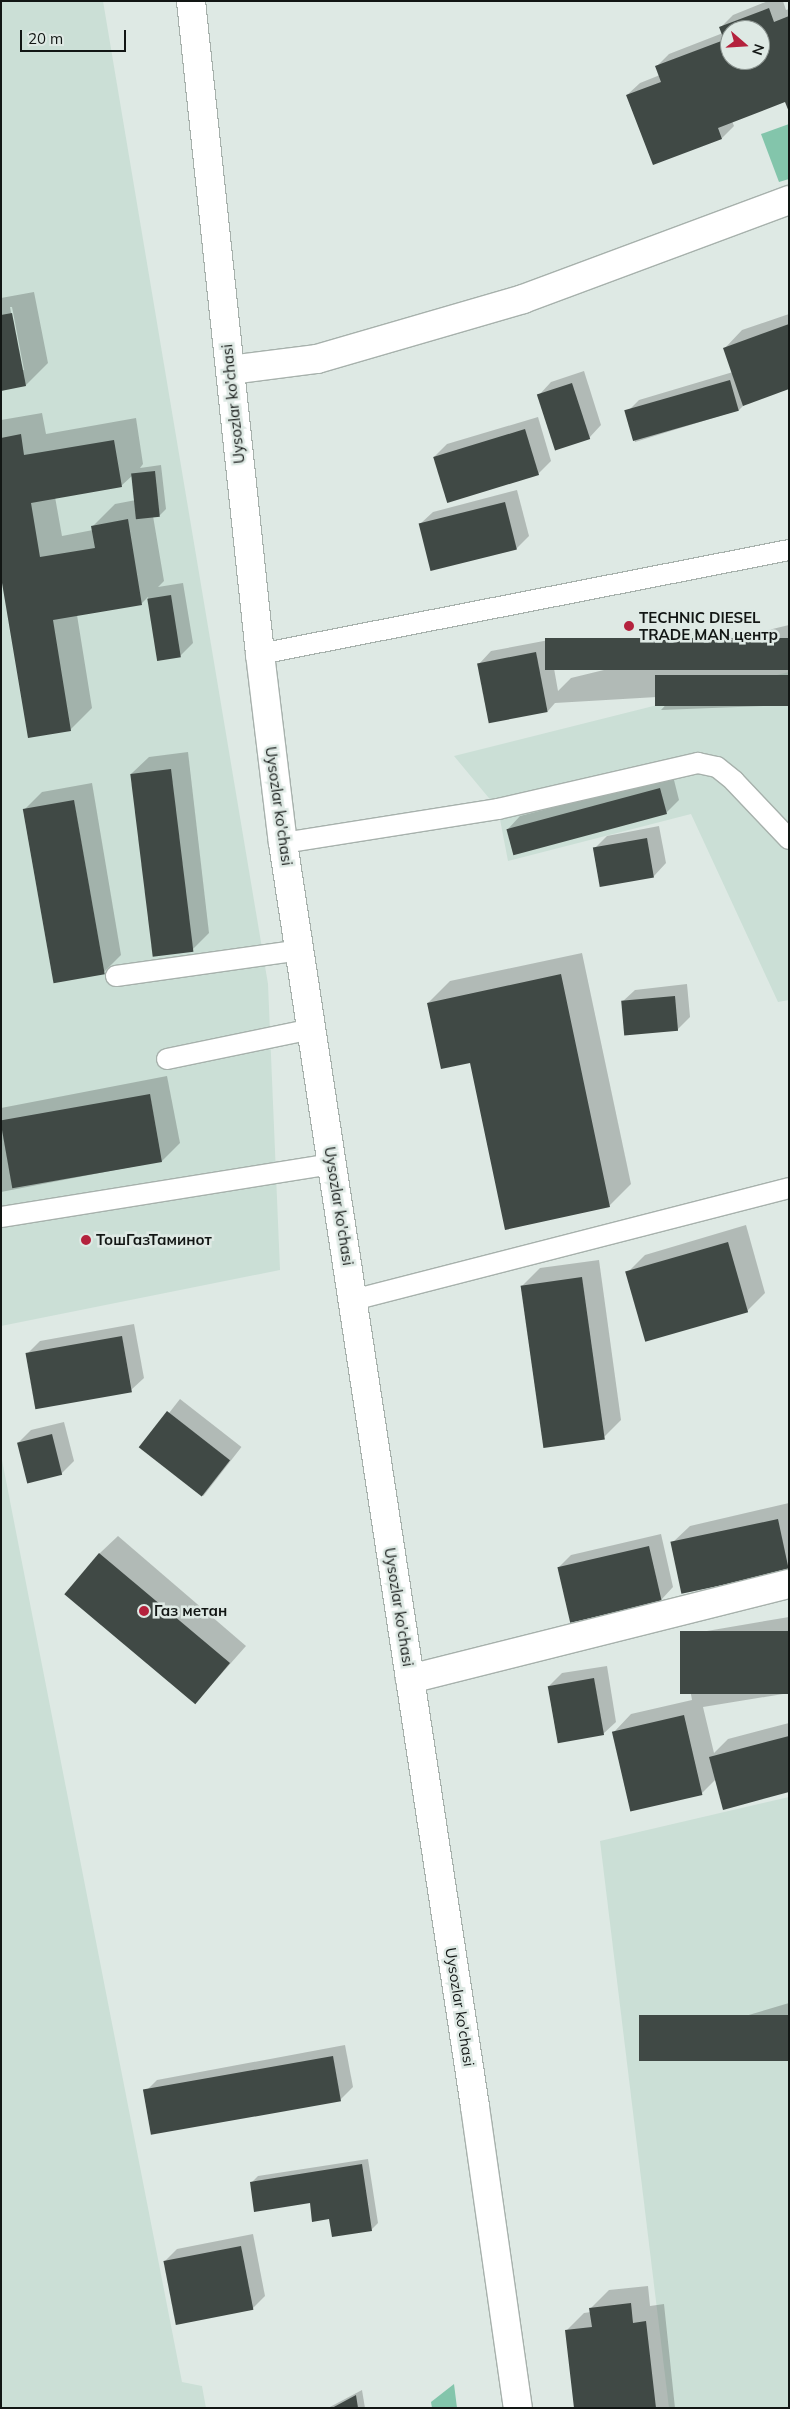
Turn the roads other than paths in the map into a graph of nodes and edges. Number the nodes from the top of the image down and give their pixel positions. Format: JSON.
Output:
{"nodes":[{"id":1,"x":191,"y":1,"type":"edge"},
{"id":2,"x":789,"y":200,"type":"edge"},
{"id":3,"x":230,"y":370,"type":"junction"},
{"id":4,"x":789,"y":550,"type":"edge"},
{"id":5,"x":260,"y":654,"type":"junction"},
{"id":6,"x":789,"y":839,"type":"edge"},
{"id":7,"x":284,"y":843,"type":"junction"},
{"id":8,"x":300,"y":950,"type":"junction"},
{"id":9,"x":116,"y":976,"type":"dead end"},
{"id":10,"x":312,"y":1029,"type":"junction"},
{"id":11,"x":167,"y":1059,"type":"dead end"},
{"id":12,"x":332,"y":1164,"type":"junction"},
{"id":13,"x":789,"y":1188,"type":"edge"},
{"id":14,"x":1,"y":1217,"type":"edge"},
{"id":15,"x":353,"y":1300,"type":"junction"},
{"id":16,"x":789,"y":1584,"type":"edge"},
{"id":17,"x":410,"y":1679,"type":"junction"},
{"id":18,"x":518,"y":2408,"type":"edge"}],
"edges":[{"from":1,"to":3,"type":"main road","name":"Uysozlar ko'chasi"},
{"from":2,"to":3,"type":"main road"},
{"from":3,"to":5,"type":"main road","name":"Uysozlar ko'chasi"},
{"from":4,"to":5,"type":"lane"},
{"from":5,"to":7,"type":"main road","name":"Uysozlar ko'chasi"},
{"from":6,"to":7,"type":"lane"},
{"from":7,"to":8,"type":"main road","name":"Uysozlar ko'chasi"},
{"from":8,"to":9,"type":"lane"},
{"from":8,"to":10,"type":"main road","name":"Uysozlar ko'chasi"},
{"from":10,"to":11,"type":"lane"},
{"from":10,"to":12,"type":"main road","name":"Uysozlar ko'chasi"},
{"from":12,"to":14,"type":"lane"},
{"from":12,"to":15,"type":"main road","name":"Uysozlar ko'chasi"},
{"from":13,"to":15,"type":"lane"},
{"from":15,"to":17,"type":"main road","name":"Uysozlar ko'chasi"},
{"from":16,"to":17,"type":"main road"},
{"from":17,"to":18,"type":"main road","name":"Uysozlar ko'chasi"}]}
